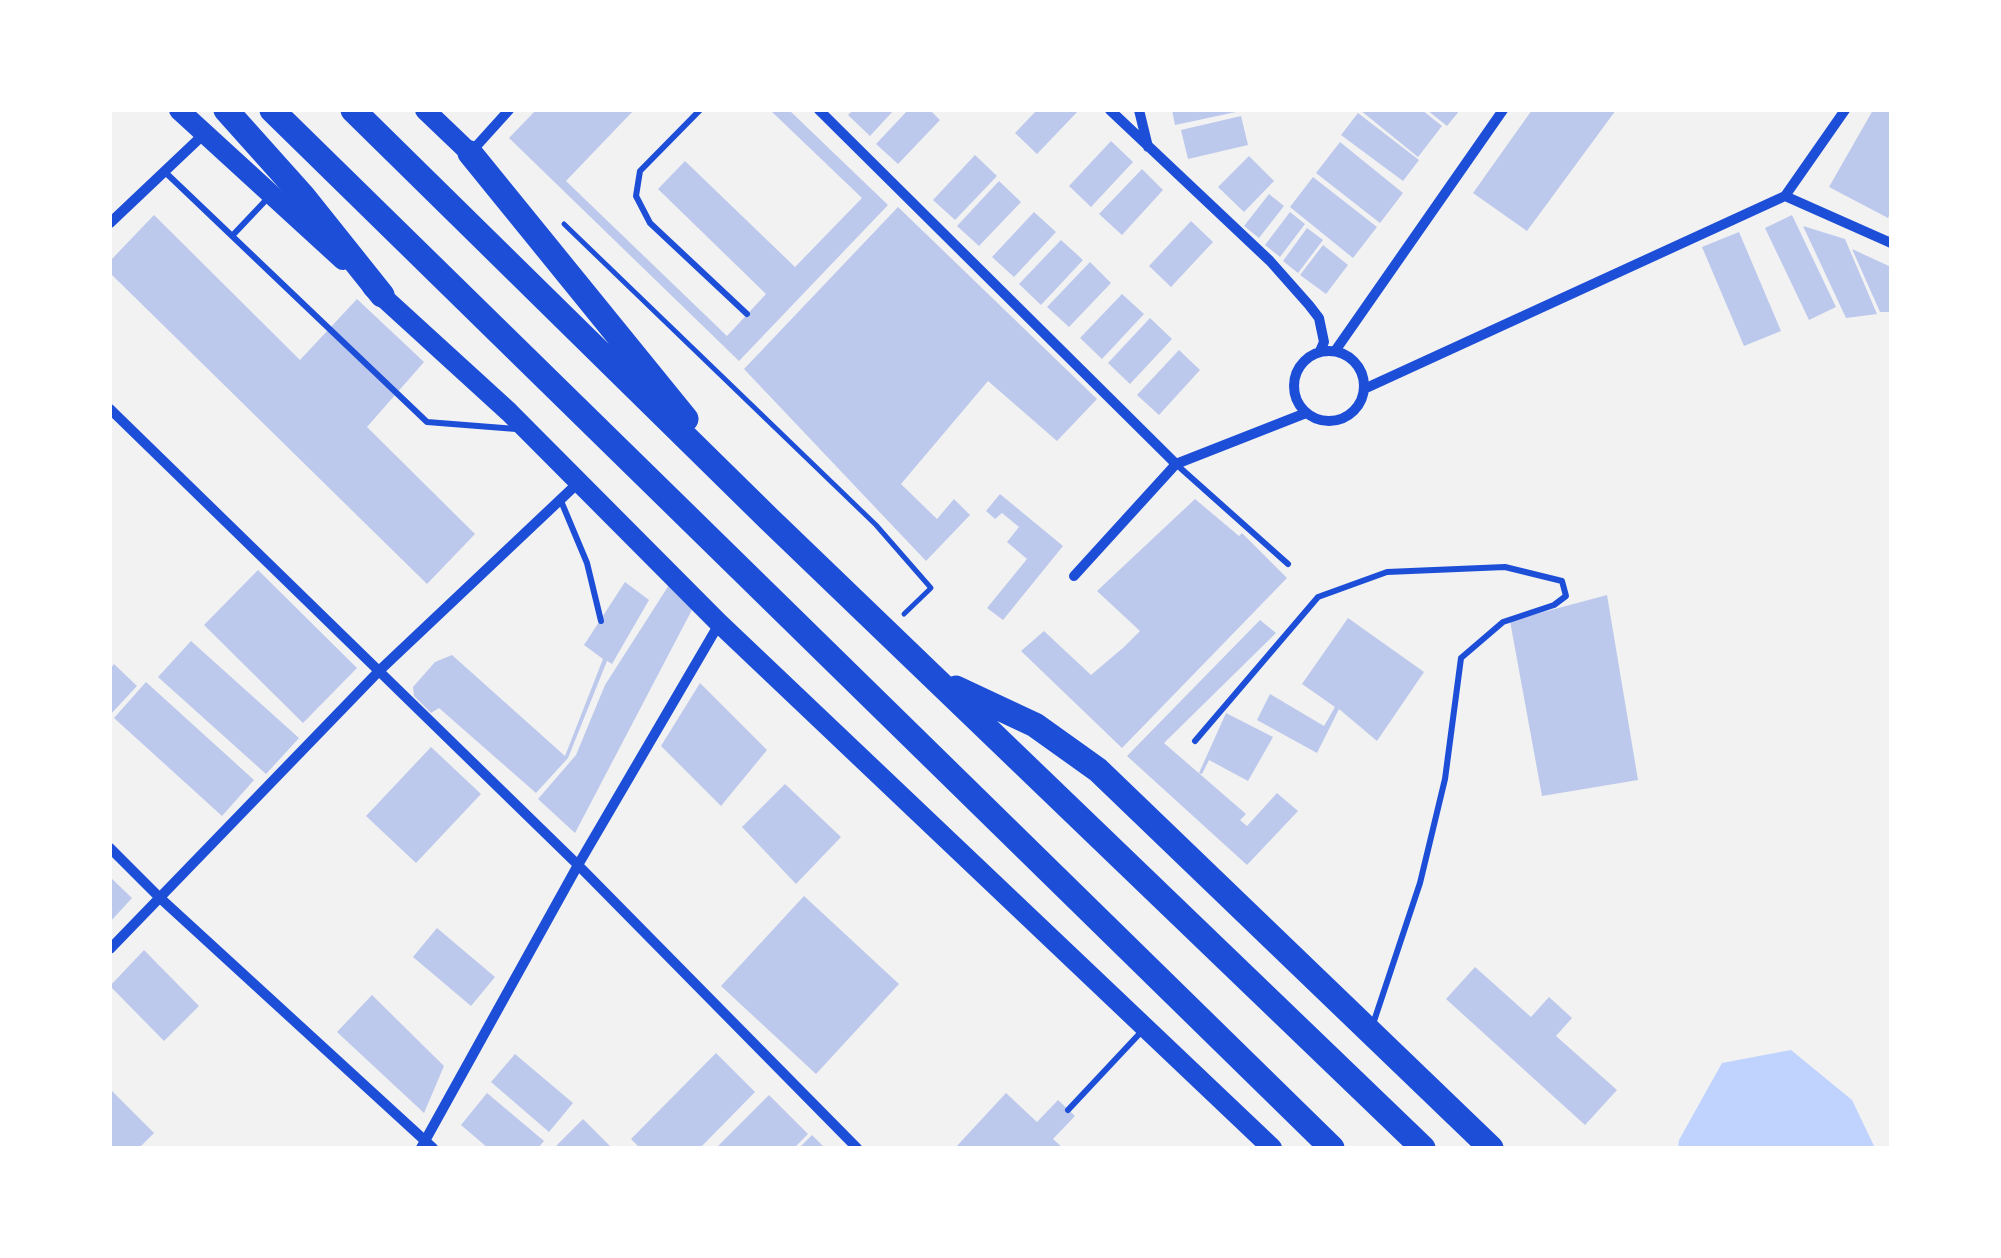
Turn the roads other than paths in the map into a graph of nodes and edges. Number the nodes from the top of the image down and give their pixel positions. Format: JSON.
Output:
{"nodes":[{"id":1,"x":178,"y":110,"type":"edge"},
{"id":2,"x":226,"y":110,"type":"edge"},
{"id":3,"x":272,"y":110,"type":"edge"},
{"id":4,"x":353,"y":110,"type":"edge"},
{"id":5,"x":425,"y":110,"type":"edge"},
{"id":6,"x":509,"y":110,"type":"edge"},
{"id":7,"x":700,"y":110,"type":"edge"},
{"id":8,"x":818,"y":110,"type":"edge"},
{"id":9,"x":1110,"y":110,"type":"edge"},
{"id":10,"x":1139,"y":110,"type":"edge"},
{"id":11,"x":1504,"y":110,"type":"edge"},
{"id":12,"x":1845,"y":110,"type":"edge"},
{"id":13,"x":204,"y":134,"type":"junction"},
{"id":14,"x":1148,"y":148,"type":"junction"},
{"id":15,"x":470,"y":153,"type":"junction"},
{"id":16,"x":164,"y":172,"type":"junction"},
{"id":17,"x":272,"y":194,"type":"junction"},
{"id":18,"x":1785,"y":196,"type":"junction"},
{"id":19,"x":110,"y":222,"type":"edge"},
{"id":20,"x":232,"y":236,"type":"junction"},
{"id":21,"x":1891,"y":243,"type":"edge"},
{"id":22,"x":382,"y":295,"type":"junction"},
{"id":23,"x":747,"y":314,"type":"dead end"},
{"id":24,"x":1336,"y":350,"type":"junction"},
{"id":25,"x":1320,"y":351,"type":"junction"},
{"id":26,"x":1364,"y":388,"type":"junction"},
{"id":27,"x":110,"y":409,"type":"edge"},
{"id":28,"x":1306,"y":413,"type":"junction"},
{"id":29,"x":527,"y":430,"type":"junction"},
{"id":30,"x":1176,"y":464,"type":"junction"},
{"id":31,"x":579,"y":482,"type":"junction"},
{"id":32,"x":560,"y":500,"type":"junction"},
{"id":33,"x":769,"y":519,"type":"junction"},
{"id":34,"x":1288,"y":564,"type":"dead end"},
{"id":35,"x":1074,"y":576,"type":"dead end"},
{"id":36,"x":601,"y":621,"type":"dead end"},
{"id":37,"x":719,"y":623,"type":"junction"},
{"id":38,"x":380,"y":670,"type":"junction"},
{"id":39,"x":934,"y":677,"type":"junction"},
{"id":40,"x":1195,"y":742,"type":"dead end"},
{"id":41,"x":110,"y":848,"type":"edge"},
{"id":42,"x":578,"y":865,"type":"junction"},
{"id":43,"x":159,"y":897,"type":"junction"},
{"id":44,"x":110,"y":949,"type":"edge"},
{"id":45,"x":1146,"y":1028,"type":"junction"},
{"id":46,"x":1371,"y":1030,"type":"junction"},
{"id":47,"x":1068,"y":1110,"type":"dead end"},
{"id":48,"x":426,"y":1146,"type":"edge"},
{"id":49,"x":857,"y":1148,"type":"edge"},
{"id":50,"x":1272,"y":1148,"type":"edge"},
{"id":51,"x":1332,"y":1148,"type":"edge"},
{"id":52,"x":1422,"y":1148,"type":"edge"},
{"id":53,"x":1492,"y":1148,"type":"edge"}],
"edges":[{"from":1,"to":13,"type":"main road"},
{"from":2,"to":22,"type":"highway"},
{"from":3,"to":51,"type":"highway"},
{"from":4,"to":33,"type":"highway"},
{"from":5,"to":15,"type":"main road"},
{"from":6,"to":15,"type":"street"},
{"from":7,"to":23,"type":"lane"},
{"from":8,"to":30,"type":"street"},
{"from":9,"to":14,"type":"street"},
{"from":10,"to":14,"type":"street"},
{"from":11,"to":24,"type":"street"},
{"from":12,"to":18,"type":"street"},
{"from":13,"to":16,"type":"street"},
{"from":13,"to":17,"type":"main road"},
{"from":14,"to":25,"type":"street"},
{"from":15,"to":33,"type":"highway"},
{"from":16,"to":19,"type":"street"},
{"from":16,"to":20,"type":"lane"},
{"from":17,"to":20,"type":"lane"},
{"from":17,"to":22,"type":"main road"},
{"from":18,"to":21,"type":"street"},
{"from":18,"to":26,"type":"street"},
{"from":20,"to":29,"type":"lane"},
{"from":22,"to":29,"type":"main road"},
{"from":24,"to":25,"type":"street"},
{"from":24,"to":26,"type":"street"},
{"from":25,"to":28,"type":"street"},
{"from":26,"to":28,"type":"street"},
{"from":27,"to":38,"type":"street"},
{"from":28,"to":30,"type":"street"},
{"from":29,"to":31,"type":"main road"},
{"from":30,"to":34,"type":"lane"},
{"from":30,"to":35,"type":"street"},
{"from":31,"to":32,"type":"street"},
{"from":31,"to":37,"type":"main road"},
{"from":32,"to":36,"type":"lane"},
{"from":32,"to":38,"type":"street"},
{"from":33,"to":39,"type":"highway"},
{"from":37,"to":42,"type":"street"},
{"from":37,"to":45,"type":"main road"},
{"from":38,"to":42,"type":"street"},
{"from":38,"to":43,"type":"street"},
{"from":39,"to":46,"type":"highway"},
{"from":39,"to":52,"type":"highway"},
{"from":40,"to":46,"type":"lane"},
{"from":41,"to":43,"type":"street"},
{"from":42,"to":48,"type":"street"},
{"from":42,"to":49,"type":"street"},
{"from":43,"to":44,"type":"street"},
{"from":43,"to":48,"type":"street"},
{"from":45,"to":47,"type":"lane"},
{"from":45,"to":50,"type":"main road"},
{"from":46,"to":53,"type":"highway"}]}
